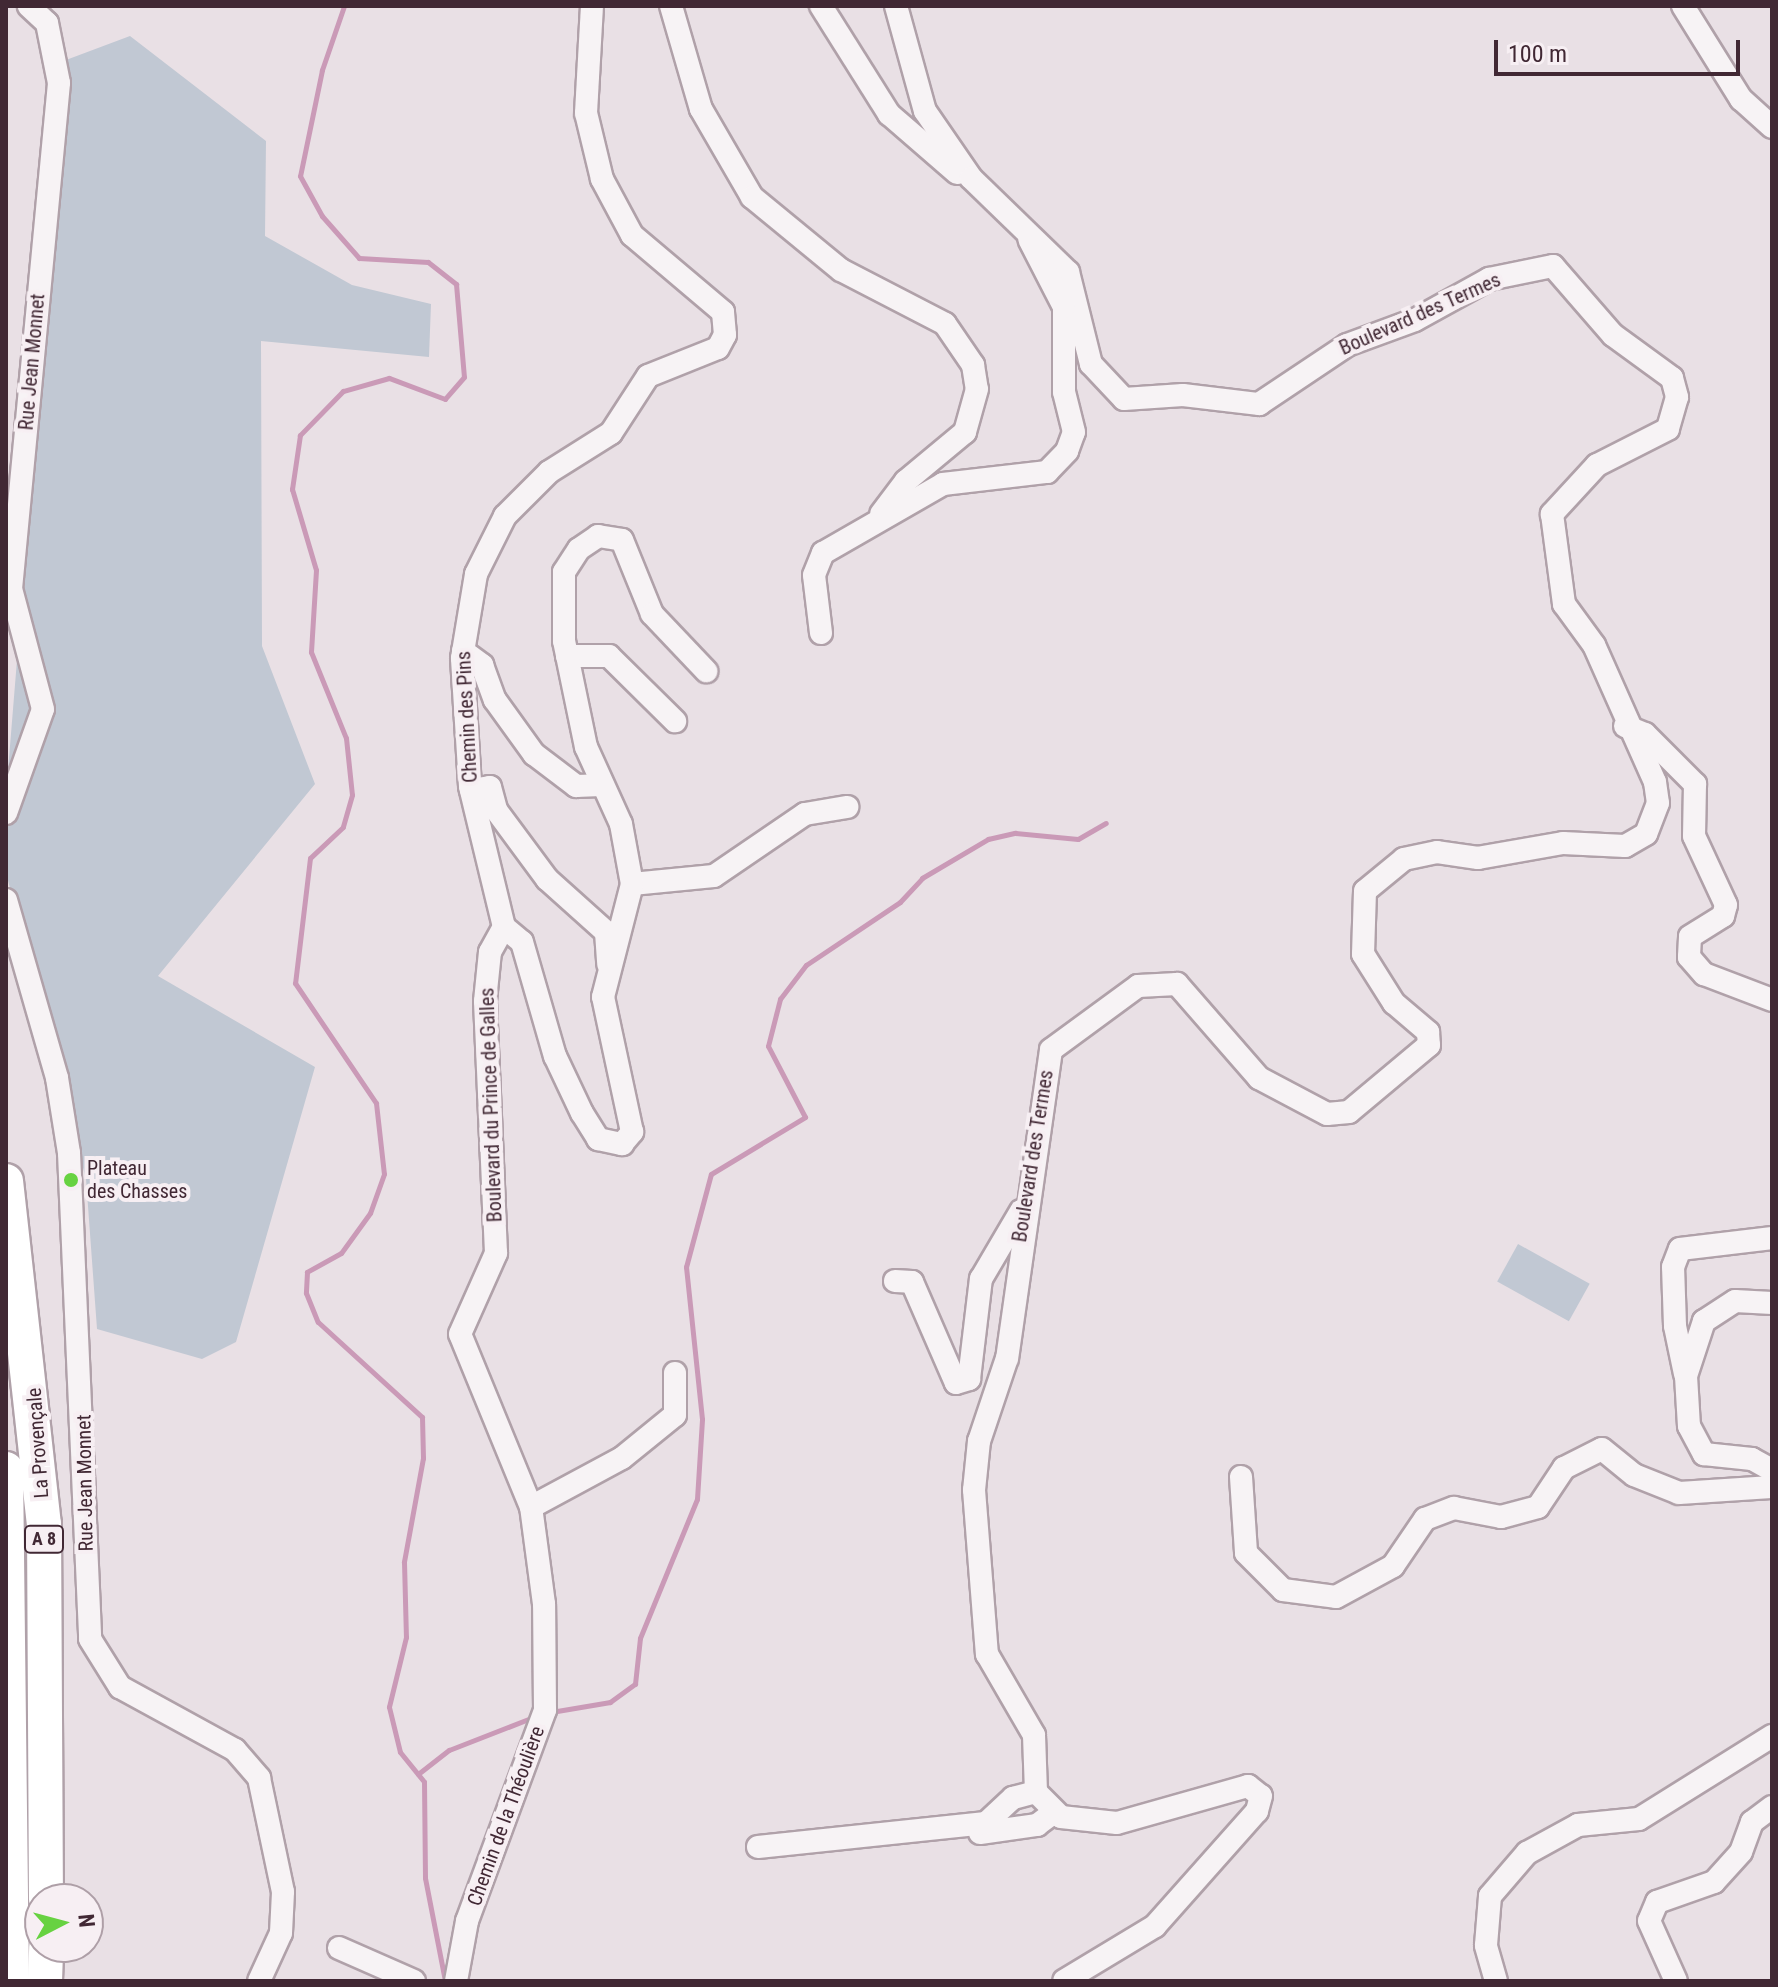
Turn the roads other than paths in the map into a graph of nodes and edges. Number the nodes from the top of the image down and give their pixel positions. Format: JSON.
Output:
{"nodes":[{"id":1,"x":29,"y":6,"type":"edge"},
{"id":2,"x":592,"y":6,"type":"edge"},
{"id":3,"x":671,"y":6,"type":"edge"},
{"id":4,"x":821,"y":6,"type":"edge"},
{"id":5,"x":896,"y":6,"type":"edge"},
{"id":6,"x":1683,"y":6,"type":"edge"},
{"id":7,"x":1772,"y":127,"type":"edge"},
{"id":8,"x":971,"y":178,"type":"junction"},
{"id":9,"x":1029,"y":230,"type":"junction"},
{"id":10,"x":881,"y":514,"type":"junction"},
{"id":11,"x":821,"y":633,"type":"dead end"},
{"id":12,"x":463,"y":651,"type":"junction"},
{"id":13,"x":567,"y":656,"type":"junction"},
{"id":14,"x":706,"y":671,"type":"dead end"},
{"id":15,"x":675,"y":721,"type":"dead end"},
{"id":16,"x":1625,"y":726,"type":"junction"},
{"id":17,"x":601,"y":785,"type":"junction"},
{"id":18,"x":471,"y":790,"type":"junction"},
{"id":19,"x":847,"y":807,"type":"dead end"},
{"id":20,"x":6,"y":813,"type":"edge"},
{"id":21,"x":632,"y":884,"type":"junction"},
{"id":22,"x":6,"y":900,"type":"edge"},
{"id":23,"x":504,"y":927,"type":"junction"},
{"id":24,"x":13,"y":967,"type":"edge"},
{"id":25,"x":609,"y":981,"type":"junction"},
{"id":26,"x":1772,"y":1000,"type":"edge"},
{"id":27,"x":6,"y":1181,"type":"edge"},
{"id":28,"x":1029,"y":1197,"type":"junction"},
{"id":29,"x":1772,"y":1238,"type":"edge"},
{"id":30,"x":895,"y":1281,"type":"dead end"},
{"id":31,"x":1772,"y":1303,"type":"edge"},
{"id":32,"x":675,"y":1373,"type":"dead end"},
{"id":33,"x":1686,"y":1376,"type":"junction"},
{"id":34,"x":6,"y":1469,"type":"edge"},
{"id":35,"x":1772,"y":1470,"type":"edge"},
{"id":36,"x":1241,"y":1477,"type":"dead end"},
{"id":37,"x":1772,"y":1487,"type":"edge"},
{"id":38,"x":531,"y":1507,"type":"junction"},
{"id":39,"x":1772,"y":1736,"type":"edge"},
{"id":40,"x":1036,"y":1792,"type":"junction"},
{"id":41,"x":1772,"y":1807,"type":"edge"},
{"id":42,"x":1054,"y":1812,"type":"junction"},
{"id":43,"x":758,"y":1847,"type":"dead end"},
{"id":44,"x":817,"y":1850,"type":"dead end"},
{"id":45,"x":46,"y":1883,"type":"edge"},
{"id":46,"x":339,"y":1948,"type":"dead end"},
{"id":47,"x":12,"y":1981,"type":"edge"},
{"id":48,"x":259,"y":1981,"type":"edge"},
{"id":49,"x":414,"y":1981,"type":"edge"},
{"id":50,"x":456,"y":1981,"type":"edge"},
{"id":51,"x":1064,"y":1981,"type":"edge"},
{"id":52,"x":1496,"y":1981,"type":"edge"},
{"id":53,"x":1676,"y":1981,"type":"edge"}],
"edges":[{"from":1,"to":20,"type":"street","name":"Rue Jean Monnet"},
{"from":2,"to":12,"type":"street","name":"Chemin des Pins"},
{"from":3,"to":10,"type":"street"},
{"from":4,"to":8,"type":"street"},
{"from":5,"to":8,"type":"street","name":"Boulevard des Termes"},
{"from":6,"to":7,"type":"street"},
{"from":8,"to":9,"type":"street","name":"Boulevard des Termes"},
{"from":9,"to":10,"type":"street"},
{"from":9,"to":16,"type":"street","name":"Boulevard des Termes"},
{"from":10,"to":11,"type":"street"},
{"from":12,"to":17,"type":"street"},
{"from":12,"to":18,"type":"street","name":"Chemin des Pins"},
{"from":13,"to":14,"type":"street"},
{"from":13,"to":15,"type":"street"},
{"from":13,"to":17,"type":"street"},
{"from":16,"to":26,"type":"street"},
{"from":16,"to":28,"type":"street","name":"Boulevard des Termes"},
{"from":17,"to":21,"type":"street"},
{"from":18,"to":23,"type":"street","name":"Chemin des Pins"},
{"from":18,"to":25,"type":"street"},
{"from":19,"to":21,"type":"street"},
{"from":21,"to":25,"type":"street"},
{"from":22,"to":24,"type":"street","name":"Rue Jean Monnet"},
{"from":23,"to":25,"type":"street"},
{"from":23,"to":38,"type":"street","name":"Boulevard du Prince de Galles"},
{"from":24,"to":48,"type":"street","name":"Rue Jean Monnet"},
{"from":27,"to":45,"type":"highway","name":"La Provençale","number":"A 8"},
{"from":28,"to":30,"type":"street"},
{"from":28,"to":40,"type":"street","name":"Boulevard des Termes"},
{"from":29,"to":33,"type":"street"},
{"from":31,"to":33,"type":"street"},
{"from":32,"to":38,"type":"street"},
{"from":33,"to":35,"type":"street"},
{"from":34,"to":47,"type":"highway","name":"La Provençale","number":"A 8"},
{"from":36,"to":37,"type":"street"},
{"from":38,"to":50,"type":"street","name":"Chemin de la Théoulière"},
{"from":39,"to":52,"type":"street"},
{"from":40,"to":42,"type":"street"},
{"from":40,"to":43,"type":"street"},
{"from":41,"to":53,"type":"street"},
{"from":42,"to":44,"type":"street"},
{"from":42,"to":51,"type":"street"},
{"from":46,"to":49,"type":"street"}]}
